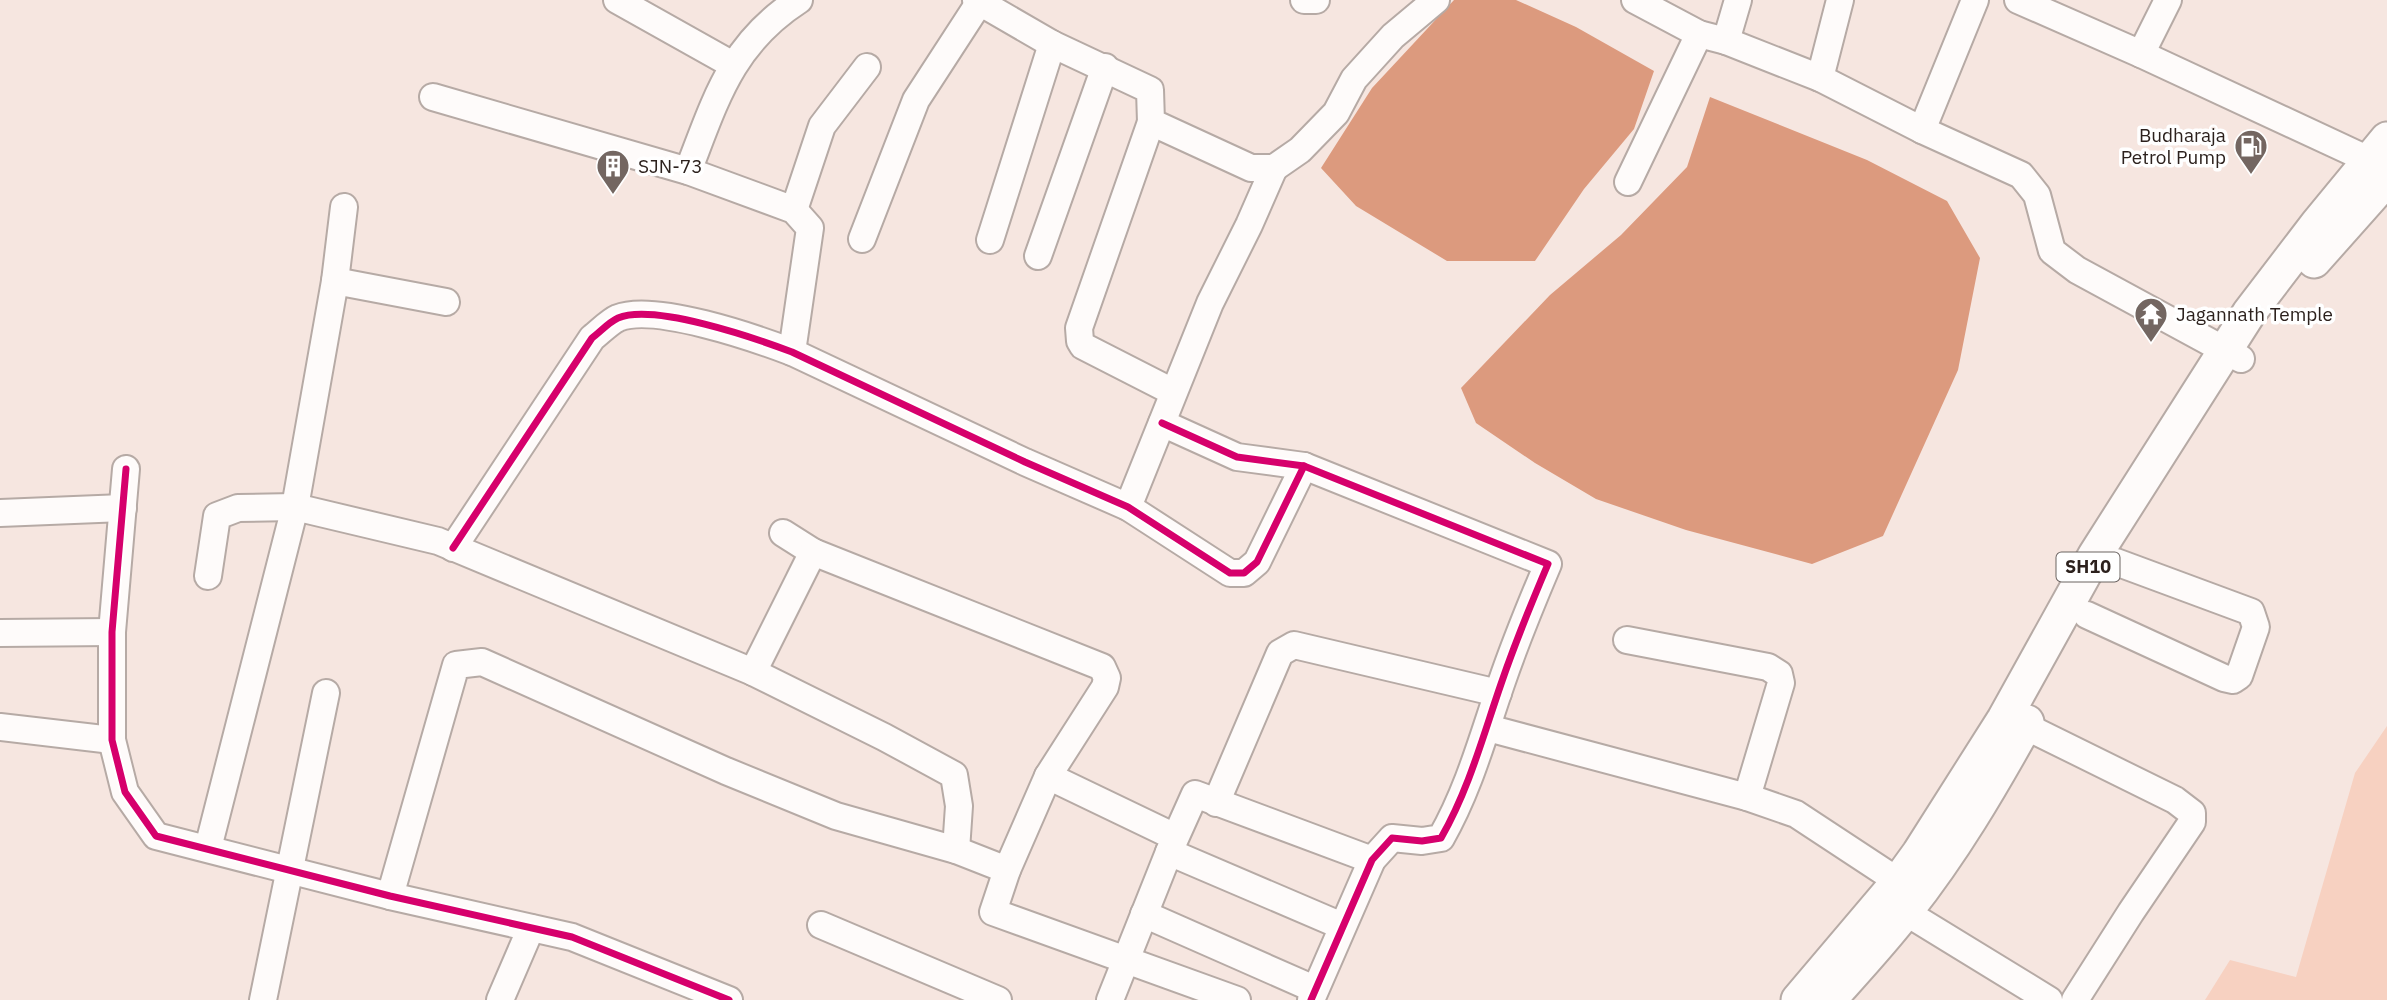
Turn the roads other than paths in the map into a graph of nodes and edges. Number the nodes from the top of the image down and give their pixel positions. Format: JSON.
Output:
{"nodes":[{"id":1,"x":617,"y":0,"type":"edge"},
{"id":2,"x":799,"y":0,"type":"edge"},
{"id":3,"x":1304,"y":0,"type":"edge"},
{"id":4,"x":1316,"y":0,"type":"edge"},
{"id":5,"x":1436,"y":0,"type":"edge"},
{"id":6,"x":1635,"y":0,"type":"edge"},
{"id":7,"x":1738,"y":0,"type":"edge"},
{"id":8,"x":1840,"y":0,"type":"edge"},
{"id":9,"x":1975,"y":0,"type":"edge"},
{"id":10,"x":2018,"y":0,"type":"edge"},
{"id":11,"x":2168,"y":0,"type":"edge"},
{"id":12,"x":977,"y":1,"type":"edge"},
{"id":13,"x":1699,"y":34,"type":"junction"},
{"id":14,"x":1726,"y":41,"type":"junction"},
{"id":15,"x":1052,"y":44,"type":"junction"},
{"id":16,"x":2141,"y":54,"type":"junction"},
{"id":17,"x":733,"y":65,"type":"junction"},
{"id":18,"x":866,"y":66,"type":"dead end"},
{"id":19,"x":1105,"y":67,"type":"junction"},
{"id":20,"x":1820,"y":78,"type":"junction"},
{"id":21,"x":433,"y":97,"type":"dead end"},
{"id":22,"x":1152,"y":122,"type":"junction"},
{"id":23,"x":1922,"y":130,"type":"junction"},
{"id":24,"x":2381,"y":159,"type":"edge"},
{"id":25,"x":1274,"y":168,"type":"junction"},
{"id":26,"x":688,"y":171,"type":"junction"},
{"id":27,"x":1628,"y":182,"type":"dead end"},
{"id":28,"x":344,"y":207,"type":"dead end"},
{"id":29,"x":794,"y":209,"type":"junction"},
{"id":30,"x":862,"y":239,"type":"dead end"},
{"id":31,"x":990,"y":240,"type":"dead end"},
{"id":32,"x":1038,"y":256,"type":"dead end"},
{"id":33,"x":335,"y":281,"type":"junction"},
{"id":34,"x":446,"y":302,"type":"dead end"},
{"id":35,"x":792,"y":352,"type":"junction"},
{"id":36,"x":2233,"y":355,"type":"junction"},
{"id":37,"x":1173,"y":392,"type":"junction"},
{"id":38,"x":1162,"y":423,"type":"junction"},
{"id":39,"x":1304,"y":466,"type":"junction"},
{"id":40,"x":126,"y":469,"type":"dead end"},
{"id":41,"x":295,"y":507,"type":"junction"},
{"id":42,"x":1128,"y":507,"type":"junction"},
{"id":43,"x":123,"y":508,"type":"junction"},
{"id":44,"x":0,"y":513,"type":"edge"},
{"id":45,"x":783,"y":533,"type":"dead end"},
{"id":46,"x":453,"y":548,"type":"junction"},
{"id":47,"x":813,"y":551,"type":"junction"},
{"id":48,"x":2116,"y":562,"type":"junction"},
{"id":49,"x":208,"y":576,"type":"dead end"},
{"id":50,"x":2087,"y":615,"type":"junction"},
{"id":51,"x":112,"y":632,"type":"junction"},
{"id":52,"x":0,"y":633,"type":"edge"},
{"id":53,"x":1627,"y":640,"type":"dead end"},
{"id":54,"x":753,"y":672,"type":"junction"},
{"id":55,"x":326,"y":693,"type":"dead end"},
{"id":56,"x":1498,"y":693,"type":"junction"},
{"id":57,"x":2025,"y":726,"type":"junction"},
{"id":58,"x":0,"y":727,"type":"edge"},
{"id":59,"x":1488,"y":728,"type":"junction"},
{"id":60,"x":112,"y":740,"type":"junction"},
{"id":61,"x":1048,"y":776,"type":"junction"},
{"id":62,"x":1747,"y":797,"type":"junction"},
{"id":63,"x":1216,"y":803,"type":"junction"},
{"id":64,"x":1172,"y":845,"type":"junction"},
{"id":65,"x":208,"y":848,"type":"junction"},
{"id":66,"x":956,"y":850,"type":"junction"},
{"id":67,"x":1372,"y":860,"type":"junction"},
{"id":68,"x":290,"y":869,"type":"junction"},
{"id":69,"x":1007,"y":870,"type":"junction"},
{"id":70,"x":390,"y":896,"type":"junction"},
{"id":71,"x":1902,"y":897,"type":"junction"},
{"id":72,"x":1144,"y":914,"type":"junction"},
{"id":73,"x":821,"y":925,"type":"dead end"},
{"id":74,"x":1342,"y":926,"type":"junction"},
{"id":75,"x":531,"y":928,"type":"junction"},
{"id":76,"x":1126,"y":959,"type":"junction"},
{"id":77,"x":1312,"y":994,"type":"edge"},
{"id":78,"x":263,"y":1000,"type":"edge"},
{"id":79,"x":500,"y":1000,"type":"edge"},
{"id":80,"x":729,"y":1000,"type":"edge"},
{"id":81,"x":998,"y":1000,"type":"edge"},
{"id":82,"x":1110,"y":1000,"type":"edge"},
{"id":83,"x":1237,"y":1000,"type":"edge"},
{"id":84,"x":1798,"y":1000,"type":"edge"},
{"id":85,"x":1829,"y":1000,"type":"edge"},
{"id":86,"x":2049,"y":1000,"type":"edge"},
{"id":87,"x":2076,"y":1000,"type":"edge"}],
"edges":[{"from":1,"to":17,"type":"street"},
{"from":2,"to":17,"type":"street"},
{"from":3,"to":4,"type":"street"},
{"from":5,"to":25,"type":"street"},
{"from":6,"to":13,"type":"street"},
{"from":7,"to":14,"type":"street"},
{"from":8,"to":20,"type":"street"},
{"from":9,"to":23,"type":"street"},
{"from":10,"to":16,"type":"street"},
{"from":11,"to":16,"type":"street"},
{"from":12,"to":15,"type":"street"},
{"from":12,"to":30,"type":"street"},
{"from":13,"to":14,"type":"street"},
{"from":13,"to":27,"type":"street"},
{"from":14,"to":20,"type":"street"},
{"from":15,"to":19,"type":"street"},
{"from":15,"to":31,"type":"street"},
{"from":16,"to":24,"type":"street"},
{"from":17,"to":26,"type":"street"},
{"from":18,"to":29,"type":"street"},
{"from":19,"to":22,"type":"street"},
{"from":19,"to":32,"type":"street"},
{"from":20,"to":23,"type":"street"},
{"from":21,"to":26,"type":"street"},
{"from":22,"to":25,"type":"street"},
{"from":22,"to":37,"type":"street"},
{"from":23,"to":36,"type":"street"},
{"from":24,"to":36,"type":"main road","number":"SH10"},
{"from":25,"to":37,"type":"street"},
{"from":26,"to":29,"type":"street"},
{"from":28,"to":33,"type":"street"},
{"from":29,"to":35,"type":"street"},
{"from":33,"to":34,"type":"street"},
{"from":33,"to":41,"type":"street"},
{"from":35,"to":42,"type":"street"},
{"from":35,"to":46,"type":"street"},
{"from":36,"to":48,"type":"main road","number":"SH10"},
{"from":36,"to":71,"type":"main road","number":"SH10"},
{"from":37,"to":38,"type":"street"},
{"from":38,"to":39,"type":"street"},
{"from":38,"to":42,"type":"street"},
{"from":39,"to":42,"type":"street"},
{"from":39,"to":56,"type":"street"},
{"from":40,"to":43,"type":"street"},
{"from":41,"to":46,"type":"street"},
{"from":41,"to":49,"type":"street"},
{"from":41,"to":65,"type":"street"},
{"from":43,"to":44,"type":"street"},
{"from":43,"to":51,"type":"street"},
{"from":45,"to":47,"type":"street"},
{"from":46,"to":54,"type":"street"},
{"from":47,"to":54,"type":"street"},
{"from":47,"to":61,"type":"street"},
{"from":48,"to":50,"type":"main road","number":"SH10"},
{"from":48,"to":50,"type":"street"},
{"from":50,"to":57,"type":"main road","number":"SH10"},
{"from":51,"to":52,"type":"street"},
{"from":51,"to":60,"type":"street"},
{"from":53,"to":62,"type":"street"},
{"from":54,"to":66,"type":"street"},
{"from":55,"to":68,"type":"street"},
{"from":56,"to":59,"type":"street"},
{"from":56,"to":63,"type":"street"},
{"from":57,"to":71,"type":"main road","number":"SH10"},
{"from":57,"to":87,"type":"street"},
{"from":58,"to":60,"type":"street"},
{"from":59,"to":62,"type":"street"},
{"from":59,"to":67,"type":"street"},
{"from":60,"to":65,"type":"street"},
{"from":61,"to":64,"type":"street"},
{"from":61,"to":69,"type":"street"},
{"from":62,"to":71,"type":"street"},
{"from":63,"to":64,"type":"street"},
{"from":63,"to":67,"type":"street"},
{"from":64,"to":72,"type":"street"},
{"from":64,"to":74,"type":"street"},
{"from":65,"to":68,"type":"street"},
{"from":66,"to":69,"type":"street"},
{"from":66,"to":70,"type":"street"},
{"from":67,"to":74,"type":"street"},
{"from":68,"to":70,"type":"street"},
{"from":68,"to":78,"type":"street"},
{"from":69,"to":76,"type":"street"},
{"from":70,"to":75,"type":"street"},
{"from":71,"to":84,"type":"main road","number":"SH10"},
{"from":71,"to":85,"type":"main road","number":"SH10"},
{"from":71,"to":86,"type":"street"},
{"from":72,"to":76,"type":"street"},
{"from":72,"to":77,"type":"street"},
{"from":73,"to":81,"type":"street"},
{"from":74,"to":77,"type":"street"},
{"from":75,"to":79,"type":"street"},
{"from":75,"to":80,"type":"street"},
{"from":76,"to":82,"type":"street"},
{"from":76,"to":83,"type":"street"}]}
